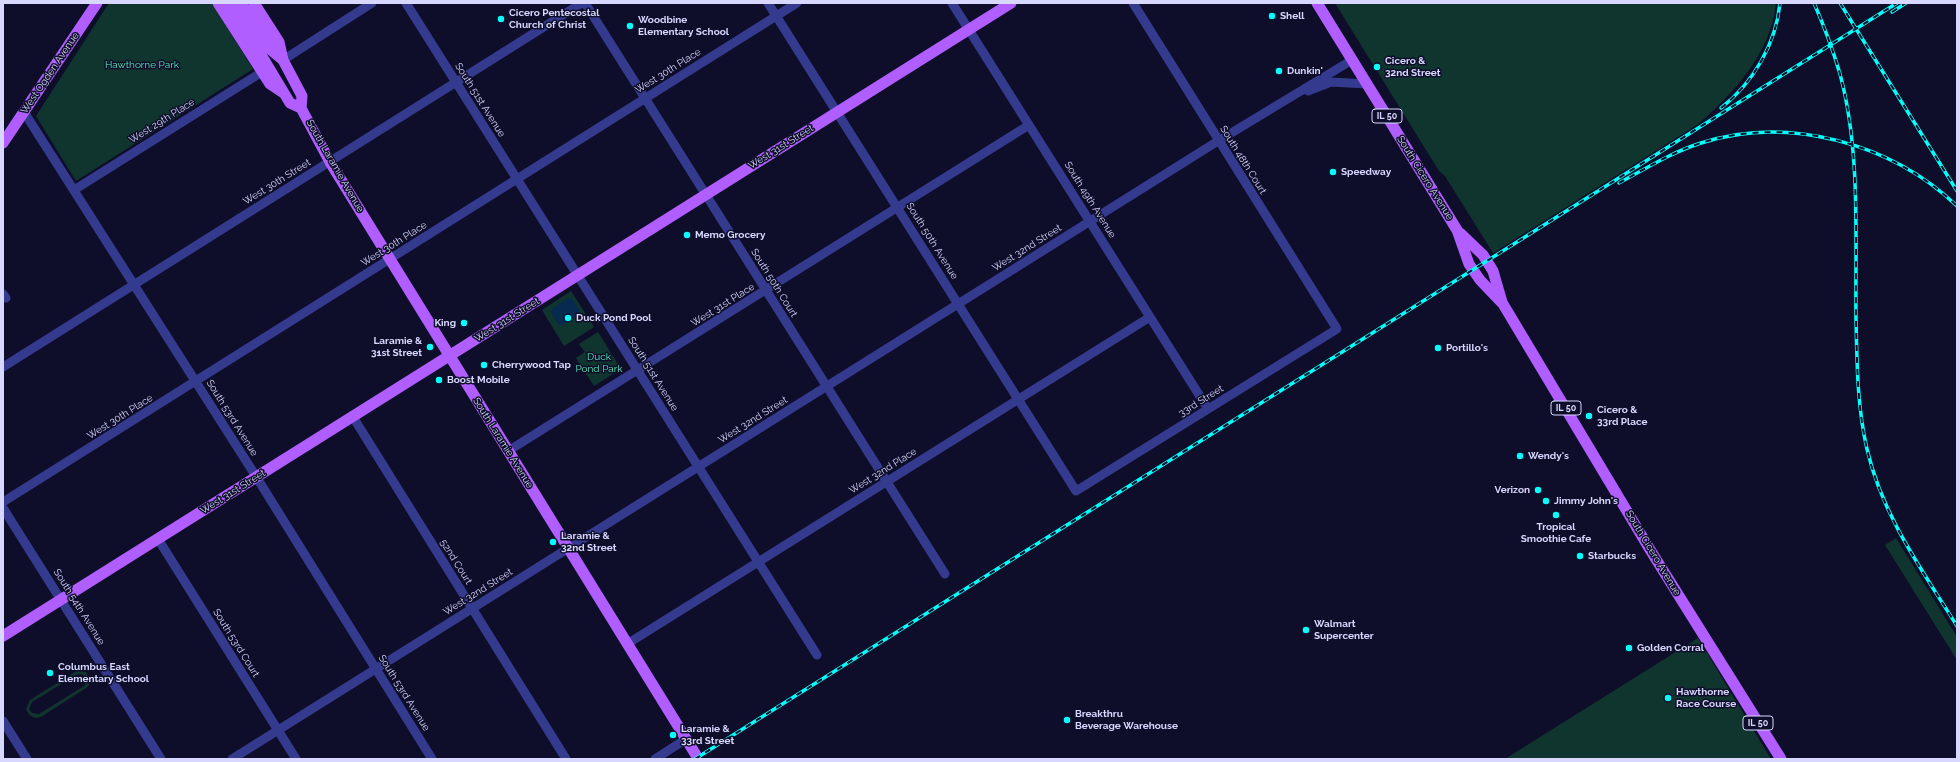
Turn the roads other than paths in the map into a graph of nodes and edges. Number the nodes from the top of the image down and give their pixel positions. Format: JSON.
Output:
{"nodes":[{"id":1,"x":97,"y":3,"type":"edge"},
{"id":2,"x":218,"y":3,"type":"edge"},
{"id":3,"x":230,"y":3,"type":"edge"},
{"id":4,"x":241,"y":3,"type":"edge"},
{"id":5,"x":254,"y":3,"type":"edge"},
{"id":6,"x":372,"y":3,"type":"edge"},
{"id":7,"x":406,"y":3,"type":"edge"},
{"id":8,"x":583,"y":3,"type":"edge"},
{"id":9,"x":768,"y":3,"type":"edge"},
{"id":10,"x":797,"y":3,"type":"edge"},
{"id":11,"x":952,"y":3,"type":"edge"},
{"id":12,"x":1011,"y":3,"type":"edge"},
{"id":13,"x":1133,"y":3,"type":"edge"},
{"id":14,"x":1317,"y":3,"type":"edge"},
{"id":15,"x":776,"y":16,"type":"junction"},
{"id":16,"x":969,"y":30,"type":"junction"},
{"id":17,"x":283,"y":60,"type":"junction"},
{"id":18,"x":1352,"y":60,"type":"junction"},
{"id":19,"x":262,"y":72,"type":"junction"},
{"id":20,"x":456,"y":82,"type":"junction"},
{"id":21,"x":1366,"y":84,"type":"junction"},
{"id":22,"x":284,"y":93,"type":"junction"},
{"id":23,"x":645,"y":99,"type":"junction"},
{"id":24,"x":1286,"y":100,"type":"junction"},
{"id":25,"x":301,"y":108,"type":"junction"},
{"id":26,"x":24,"y":112,"type":"junction"},
{"id":27,"x":837,"y":112,"type":"junction"},
{"id":28,"x":1029,"y":125,"type":"junction"},
{"id":29,"x":1218,"y":141,"type":"junction"},
{"id":30,"x":3,"y":143,"type":"edge"},
{"id":31,"x":330,"y":162,"type":"junction"},
{"id":32,"x":518,"y":180,"type":"junction"},
{"id":33,"x":74,"y":190,"type":"junction"},
{"id":34,"x":706,"y":195,"type":"junction"},
{"id":35,"x":898,"y":208,"type":"junction"},
{"id":36,"x":1090,"y":221,"type":"junction"},
{"id":37,"x":1457,"y":230,"type":"junction"},
{"id":38,"x":390,"y":259,"type":"junction"},
{"id":39,"x":578,"y":275,"type":"junction"},
{"id":40,"x":134,"y":285,"type":"junction"},
{"id":41,"x":766,"y":290,"type":"junction"},
{"id":42,"x":958,"y":304,"type":"junction"},
{"id":43,"x":1503,"y":304,"type":"junction"},
{"id":44,"x":1150,"y":317,"type":"junction"},
{"id":45,"x":1337,"y":329,"type":"joint"},
{"id":46,"x":450,"y":357,"type":"junction"},
{"id":47,"x":3,"y":366,"type":"edge"},
{"id":48,"x":638,"y":371,"type":"junction"},
{"id":49,"x":196,"y":382,"type":"junction"},
{"id":50,"x":826,"y":386,"type":"junction"},
{"id":51,"x":1018,"y":399,"type":"junction"},
{"id":52,"x":1208,"y":409,"type":"junction"},
{"id":53,"x":353,"y":417,"type":"junction"},
{"id":54,"x":508,"y":451,"type":"junction"},
{"id":55,"x":698,"y":467,"type":"junction"},
{"id":56,"x":257,"y":478,"type":"junction"},
{"id":57,"x":886,"y":482,"type":"junction"},
{"id":58,"x":1076,"y":491,"type":"joint"},
{"id":59,"x":3,"y":502,"type":"edge"},
{"id":60,"x":3,"y":508,"type":"edge"},
{"id":61,"x":158,"y":539,"type":"junction"},
{"id":62,"x":568,"y":548,"type":"junction"},
{"id":63,"x":758,"y":562,"type":"junction"},
{"id":64,"x":944,"y":574,"type":"dead end"},
{"id":65,"x":61,"y":600,"type":"junction"},
{"id":66,"x":472,"y":608,"type":"junction"},
{"id":67,"x":3,"y":636,"type":"edge"},
{"id":68,"x":627,"y":644,"type":"junction"},
{"id":69,"x":817,"y":655,"type":"dead end"},
{"id":70,"x":376,"y":669,"type":"junction"},
{"id":71,"x":3,"y":721,"type":"edge"},
{"id":72,"x":278,"y":730,"type":"junction"},
{"id":73,"x":686,"y":739,"type":"junction"},
{"id":74,"x":696,"y":755,"type":"dead end"},
{"id":75,"x":27,"y":759,"type":"edge"},
{"id":76,"x":161,"y":759,"type":"edge"},
{"id":77,"x":232,"y":759,"type":"edge"},
{"id":78,"x":296,"y":759,"type":"edge"},
{"id":79,"x":432,"y":759,"type":"edge"},
{"id":80,"x":566,"y":759,"type":"edge"},
{"id":81,"x":655,"y":759,"type":"edge"},
{"id":82,"x":1781,"y":759,"type":"edge"}],
"edges":[{"from":1,"to":26,"type":"main road","name":"West Ogden Avenue"},
{"from":2,"to":19,"type":"main road"},
{"from":3,"to":22,"type":"main road","name":"South Laramie Avenue"},
{"from":4,"to":17,"type":"main road","name":"South Laramie Avenue"},
{"from":5,"to":17,"type":"main road"},
{"from":6,"to":17,"type":"street"},
{"from":7,"to":20,"type":"street","name":"South 51st Avenue"},
{"from":8,"to":20,"type":"street","name":"West 30th Street"},
{"from":8,"to":23,"type":"street","name":"South 50th Court"},
{"from":9,"to":15,"type":"street","name":"South 50th Avenue"},
{"from":10,"to":15,"type":"street","name":"West 30th Place"},
{"from":11,"to":16,"type":"street","name":"South 49th Avenue"},
{"from":12,"to":16,"type":"main road","name":"West 31st Street"},
{"from":13,"to":29,"type":"street","name":"South 48th Court"},
{"from":14,"to":18,"type":"main road","name":"South Cicero Avenue","number":"IL 50"},
{"from":15,"to":23,"type":"street","name":"West 30th Place"},
{"from":15,"to":27,"type":"street","name":"South 50th Avenue"},
{"from":16,"to":27,"type":"main road","name":"West 31st Street"},
{"from":16,"to":28,"type":"street","name":"South 49th Avenue"},
{"from":17,"to":25,"type":"main road","name":"South Laramie Avenue"},
{"from":18,"to":21,"type":"main road","name":"South Cicero Avenue","number":"IL 50"},
{"from":18,"to":24,"type":"street","name":"West 32nd Street"},
{"from":19,"to":22,"type":"main road"},
{"from":19,"to":33,"type":"street","name":"West 29th Place"},
{"from":20,"to":31,"type":"street","name":"West 30th Street"},
{"from":20,"to":32,"type":"street","name":"South 51st Avenue"},
{"from":21,"to":24,"type":"street","name":"West 32nd Street"},
{"from":21,"to":37,"type":"main road","name":"South Cicero Avenue","number":"IL 50"},
{"from":22,"to":25,"type":"main road","name":"South Laramie Avenue"},
{"from":23,"to":32,"type":"street","name":"West 30th Place"},
{"from":23,"to":34,"type":"street","name":"South 50th Court"},
{"from":24,"to":29,"type":"street","name":"West 32nd Street"},
{"from":25,"to":31,"type":"main road","name":"South Laramie Avenue"},
{"from":26,"to":30,"type":"main road","name":"West Ogden Avenue"},
{"from":26,"to":33,"type":"street","name":"South 53rd Avenue"},
{"from":27,"to":34,"type":"main road","name":"West 31st Street"},
{"from":27,"to":35,"type":"street","name":"South 50th Avenue"},
{"from":28,"to":35,"type":"street","name":"West 31st Place"},
{"from":28,"to":36,"type":"street","name":"South 49th Avenue"},
{"from":29,"to":36,"type":"street","name":"West 32nd Street"},
{"from":29,"to":45,"type":"street","name":"South 48th Court"},
{"from":31,"to":38,"type":"main road","name":"South Laramie Avenue"},
{"from":31,"to":40,"type":"street","name":"West 30th Street"},
{"from":32,"to":38,"type":"street","name":"West 30th Place"},
{"from":32,"to":39,"type":"street","name":"South 51st Avenue"},
{"from":33,"to":40,"type":"street","name":"South 53rd Avenue"},
{"from":34,"to":39,"type":"main road","name":"West 31st Street"},
{"from":34,"to":41,"type":"street","name":"South 50th Court"},
{"from":35,"to":41,"type":"street","name":"West 31st Place"},
{"from":35,"to":42,"type":"street","name":"South 50th Avenue"},
{"from":36,"to":42,"type":"street","name":"West 32nd Street"},
{"from":36,"to":44,"type":"street","name":"South 49th Avenue"},
{"from":37,"to":43,"type":"main road","name":"South Cicero Avenue","number":"IL 50"},
{"from":37,"to":43,"type":"main road","name":"South Cicero Avenue","number":"IL 50"},
{"from":38,"to":46,"type":"main road","name":"South Laramie Avenue"},
{"from":38,"to":49,"type":"street","name":"West 30th Place"},
{"from":39,"to":46,"type":"main road","name":"West 31st Street"},
{"from":39,"to":48,"type":"street","name":"South 51st Avenue"},
{"from":40,"to":47,"type":"street","name":"West 30th Street"},
{"from":40,"to":49,"type":"street","name":"South 53rd Avenue"},
{"from":41,"to":48,"type":"street","name":"West 31st Place"},
{"from":41,"to":50,"type":"street","name":"South 50th Court"},
{"from":42,"to":50,"type":"street","name":"West 32nd Street"},
{"from":42,"to":51,"type":"street","name":"South 50th Avenue"},
{"from":43,"to":82,"type":"main road","name":"South Cicero Avenue","number":"IL 50"},
{"from":44,"to":51,"type":"street","name":"West 32nd Place"},
{"from":44,"to":52,"type":"street","name":"South 49th Avenue"},
{"from":45,"to":52,"type":"street","name":"33rd Street"},
{"from":46,"to":53,"type":"main road","name":"West 31st Street"},
{"from":46,"to":54,"type":"main road","name":"South Laramie Avenue"},
{"from":48,"to":54,"type":"street","name":"West 31st Place"},
{"from":48,"to":55,"type":"street","name":"South 51st Avenue"},
{"from":49,"to":56,"type":"street","name":"South 53rd Avenue"},
{"from":49,"to":59,"type":"street","name":"West 30th Place"},
{"from":50,"to":55,"type":"street","name":"West 32nd Street"},
{"from":50,"to":57,"type":"street","name":"South 50th Court"},
{"from":51,"to":57,"type":"street","name":"West 32nd Place"},
{"from":51,"to":58,"type":"street","name":"South 50th Avenue"},
{"from":52,"to":58,"type":"street","name":"33rd Street"},
{"from":53,"to":56,"type":"main road","name":"West 31st Street"},
{"from":53,"to":66,"type":"street","name":"52nd Court"},
{"from":54,"to":62,"type":"main road","name":"South Laramie Avenue"},
{"from":55,"to":62,"type":"street","name":"West 32nd Street"},
{"from":55,"to":63,"type":"street","name":"South 51st Avenue"},
{"from":56,"to":61,"type":"main road","name":"West 31st Street"},
{"from":56,"to":70,"type":"street","name":"South 53rd Avenue"},
{"from":57,"to":63,"type":"street","name":"West 32nd Place"},
{"from":57,"to":64,"type":"street","name":"South 50th Court"},
{"from":60,"to":65,"type":"street","name":"South 54th Avenue"},
{"from":61,"to":65,"type":"main road","name":"West 31st Street"},
{"from":61,"to":72,"type":"street","name":"South 53rd Court"},
{"from":62,"to":66,"type":"street","name":"West 32nd Street"},
{"from":62,"to":68,"type":"main road","name":"South Laramie Avenue"},
{"from":63,"to":68,"type":"street","name":"West 32nd Place"},
{"from":63,"to":69,"type":"street","name":"South 51st Avenue"},
{"from":65,"to":67,"type":"main road","name":"West 31st Street"},
{"from":65,"to":76,"type":"street","name":"South 54th Avenue"},
{"from":66,"to":70,"type":"street","name":"West 32nd Street"},
{"from":66,"to":80,"type":"street","name":"52nd Court"},
{"from":68,"to":73,"type":"main road","name":"South Laramie Avenue"},
{"from":70,"to":72,"type":"street","name":"West 32nd Street"},
{"from":70,"to":79,"type":"street","name":"South 53rd Avenue"},
{"from":71,"to":75,"type":"street"},
{"from":72,"to":77,"type":"street","name":"West 32nd Street"},
{"from":72,"to":78,"type":"street","name":"South 53rd Court"},
{"from":73,"to":74,"type":"main road","name":"South Laramie Avenue"},
{"from":73,"to":81,"type":"street"}]}
